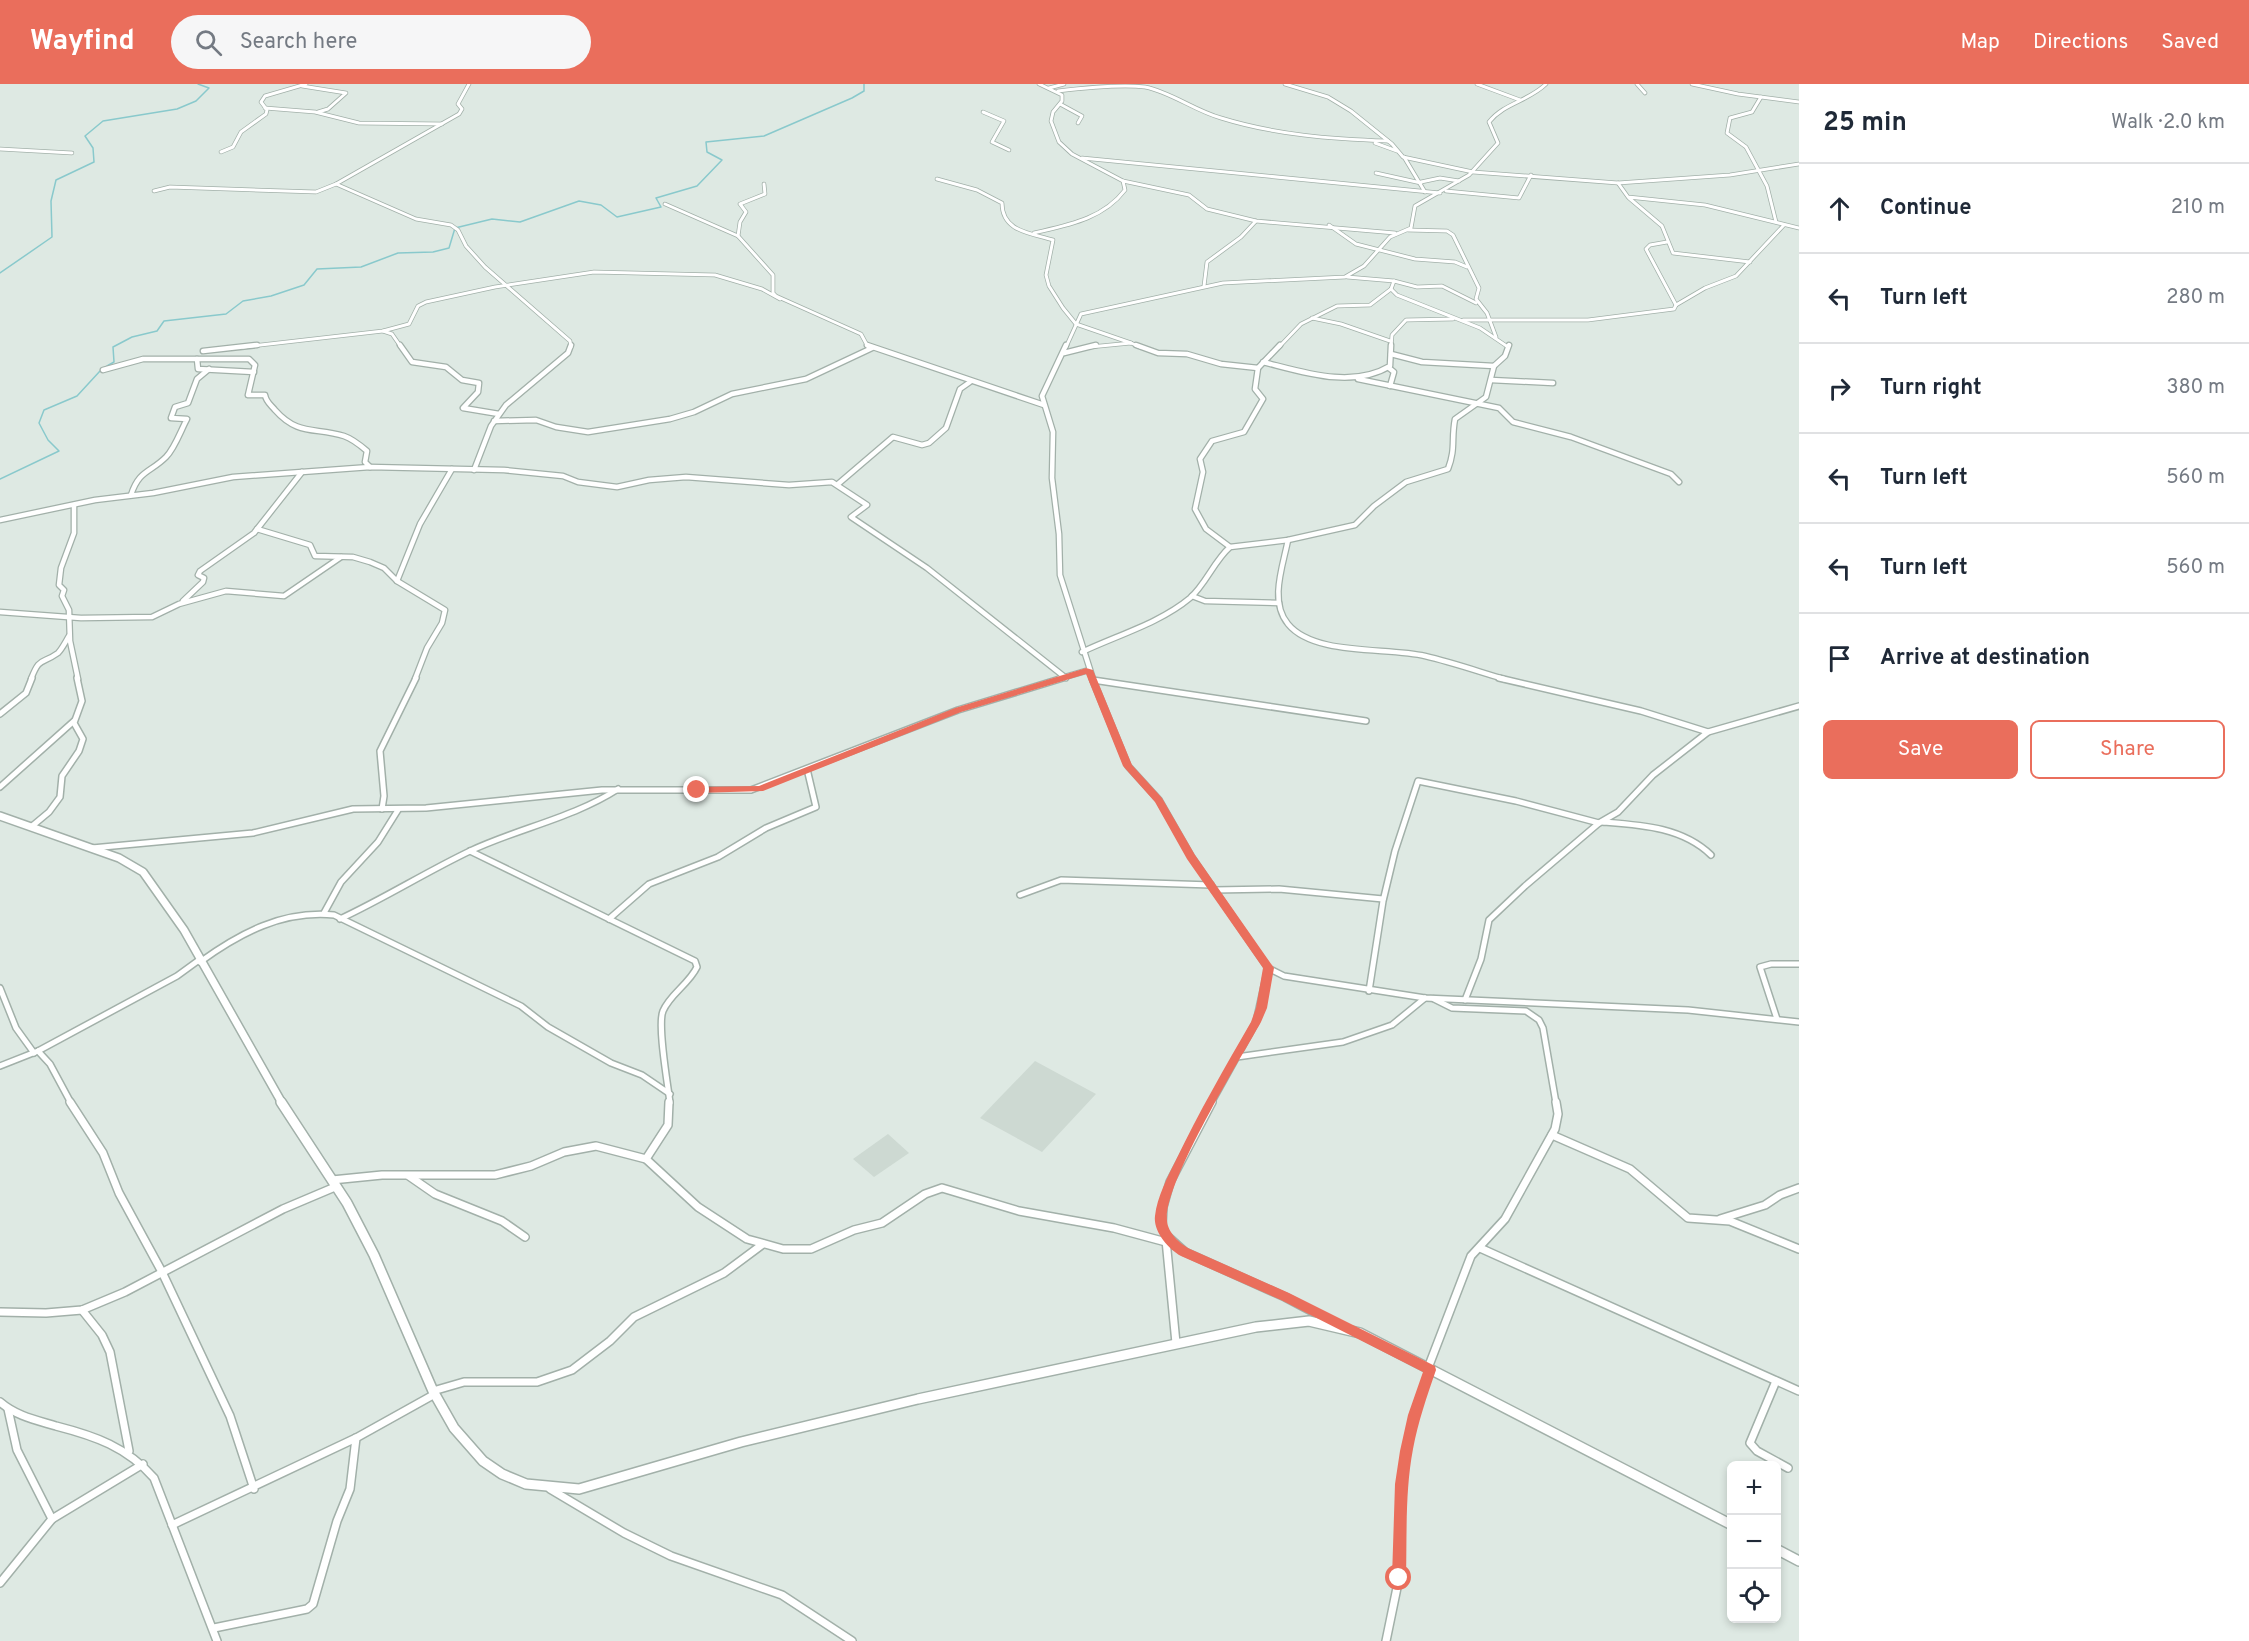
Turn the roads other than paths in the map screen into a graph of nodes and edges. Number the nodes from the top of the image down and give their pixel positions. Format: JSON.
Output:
{"nodes":[{"id":1,"x":306,"y":84,"type":"edge"},
{"id":2,"x":469,"y":84,"type":"edge"},
{"id":3,"x":1040,"y":84,"type":"edge"},
{"id":4,"x":1064,"y":84,"type":"edge"},
{"id":5,"x":1285,"y":84,"type":"edge"},
{"id":6,"x":1477,"y":84,"type":"edge"},
{"id":7,"x":1546,"y":84,"type":"edge"},
{"id":8,"x":1637,"y":84,"type":"edge"},
{"id":9,"x":1692,"y":84,"type":"edge"},
{"id":10,"x":295,"y":86,"type":"junction"},
{"id":11,"x":1048,"y":88,"type":"junction"},
{"id":12,"x":1058,"y":92,"type":"junction"},
{"id":13,"x":1645,"y":93,"type":"dead end"},
{"id":14,"x":1761,"y":97,"type":"junction"},
{"id":15,"x":1520,"y":100,"type":"junction"},
{"id":16,"x":1799,"y":102,"type":"edge"},
{"id":17,"x":1060,"y":104,"type":"junction"},
{"id":18,"x":265,"y":108,"type":"junction"},
{"id":19,"x":317,"y":112,"type":"junction"},
{"id":20,"x":983,"y":112,"type":"dead end"},
{"id":21,"x":1078,"y":123,"type":"dead end"},
{"id":22,"x":442,"y":124,"type":"junction"},
{"id":23,"x":1369,"y":141,"type":"junction"},
{"id":24,"x":1388,"y":141,"type":"junction"},
{"id":25,"x":0,"y":149,"type":"edge"},
{"id":26,"x":1009,"y":150,"type":"dead end"},
{"id":27,"x":221,"y":152,"type":"dead end"},
{"id":28,"x":1399,"y":152,"type":"junction"},
{"id":29,"x":72,"y":153,"type":"dead end"},
{"id":30,"x":1078,"y":157,"type":"junction"},
{"id":31,"x":1404,"y":157,"type":"junction"},
{"id":32,"x":1799,"y":164,"type":"edge"},
{"id":33,"x":1758,"y":170,"type":"junction"},
{"id":34,"x":1473,"y":172,"type":"junction"},
{"id":35,"x":1376,"y":173,"type":"dead end"},
{"id":36,"x":1531,"y":176,"type":"junction"},
{"id":37,"x":937,"y":179,"type":"dead end"},
{"id":38,"x":1123,"y":181,"type":"junction"},
{"id":39,"x":1459,"y":181,"type":"junction"},
{"id":40,"x":1421,"y":182,"type":"junction"},
{"id":41,"x":1618,"y":183,"type":"junction"},
{"id":42,"x":336,"y":184,"type":"junction"},
{"id":43,"x":764,"y":184,"type":"dead end"},
{"id":44,"x":1140,"y":186,"type":"junction"},
{"id":45,"x":1125,"y":190,"type":"junction"},
{"id":46,"x":1425,"y":190,"type":"junction"},
{"id":47,"x":154,"y":191,"type":"dead end"},
{"id":48,"x":1442,"y":192,"type":"junction"},
{"id":49,"x":1628,"y":197,"type":"junction"},
{"id":50,"x":1428,"y":198,"type":"junction"},
{"id":51,"x":665,"y":204,"type":"dead end"},
{"id":52,"x":1256,"y":221,"type":"junction"},
{"id":53,"x":1776,"y":222,"type":"junction"},
{"id":54,"x":1329,"y":225,"type":"junction"},
{"id":55,"x":1784,"y":225,"type":"junction"},
{"id":56,"x":1799,"y":228,"type":"edge"},
{"id":57,"x":1406,"y":230,"type":"junction"},
{"id":58,"x":1397,"y":233,"type":"junction"},
{"id":59,"x":1032,"y":234,"type":"junction"},
{"id":60,"x":738,"y":236,"type":"junction"},
{"id":61,"x":1667,"y":242,"type":"junction"},
{"id":62,"x":1381,"y":248,"type":"junction"},
{"id":63,"x":1750,"y":262,"type":"junction"},
{"id":64,"x":1364,"y":266,"type":"junction"},
{"id":65,"x":1468,"y":268,"type":"junction"},
{"id":66,"x":1345,"y":277,"type":"junction"},
{"id":67,"x":1372,"y":280,"type":"junction"},
{"id":68,"x":1394,"y":281,"type":"junction"},
{"id":69,"x":507,"y":285,"type":"junction"},
{"id":70,"x":1204,"y":286,"type":"junction"},
{"id":71,"x":1391,"y":289,"type":"junction"},
{"id":72,"x":780,"y":299,"type":"junction"},
{"id":73,"x":1479,"y":304,"type":"junction"},
{"id":74,"x":1676,"y":305,"type":"junction"},
{"id":75,"x":1312,"y":318,"type":"junction"},
{"id":76,"x":1458,"y":320,"type":"junction"},
{"id":77,"x":1489,"y":320,"type":"junction"},
{"id":78,"x":1076,"y":324,"type":"junction"},
{"id":79,"x":383,"y":331,"type":"junction"},
{"id":80,"x":1496,"y":337,"type":"junction"},
{"id":81,"x":1390,"y":341,"type":"junction"},
{"id":82,"x":1131,"y":343,"type":"junction"},
{"id":83,"x":872,"y":348,"type":"junction"},
{"id":84,"x":203,"y":351,"type":"dead end"},
{"id":85,"x":1064,"y":353,"type":"junction"},
{"id":86,"x":1391,"y":354,"type":"junction"},
{"id":87,"x":197,"y":359,"type":"junction"},
{"id":88,"x":1263,"y":362,"type":"junction"},
{"id":89,"x":1494,"y":366,"type":"junction"},
{"id":90,"x":1258,"y":368,"type":"junction"},
{"id":91,"x":1389,"y":368,"type":"junction"},
{"id":92,"x":209,"y":369,"type":"junction"},
{"id":93,"x":103,"y":370,"type":"dead end"},
{"id":94,"x":254,"y":372,"type":"junction"},
{"id":95,"x":1356,"y":378,"type":"junction"},
{"id":96,"x":1491,"y":380,"type":"junction"},
{"id":97,"x":971,"y":381,"type":"junction"},
{"id":98,"x":1553,"y":383,"type":"dead end"},
{"id":99,"x":1390,"y":386,"type":"junction"},
{"id":100,"x":1477,"y":402,"type":"junction"},
{"id":101,"x":1044,"y":405,"type":"junction"},
{"id":102,"x":499,"y":414,"type":"junction"},
{"id":103,"x":495,"y":421,"type":"junction"},
{"id":104,"x":370,"y":467,"type":"junction"},
{"id":105,"x":452,"y":469,"type":"junction"},
{"id":106,"x":474,"y":470,"type":"junction"},
{"id":107,"x":302,"y":472,"type":"junction"},
{"id":108,"x":1679,"y":482,"type":"dead end"},
{"id":109,"x":838,"y":484,"type":"junction"},
{"id":110,"x":131,"y":495,"type":"junction"},
{"id":111,"x":74,"y":505,"type":"junction"},
{"id":112,"x":0,"y":520,"type":"edge"},
{"id":113,"x":257,"y":529,"type":"junction"},
{"id":114,"x":1288,"y":540,"type":"junction"},
{"id":115,"x":1230,"y":547,"type":"junction"},
{"id":116,"x":343,"y":557,"type":"junction"},
{"id":117,"x":397,"y":581,"type":"junction"},
{"id":118,"x":1192,"y":596,"type":"junction"},
{"id":119,"x":182,"y":603,"type":"junction"},
{"id":120,"x":1279,"y":603,"type":"junction"},
{"id":121,"x":0,"y":612,"type":"edge"},
{"id":122,"x":69,"y":618,"type":"junction"},
{"id":123,"x":70,"y":635,"type":"junction"},
{"id":124,"x":1082,"y":652,"type":"junction"},
{"id":125,"x":1089,"y":670,"type":"junction"},
{"id":126,"x":1066,"y":678,"type":"junction"},
{"id":127,"x":1093,"y":680,"type":"junction"},
{"id":128,"x":1799,"y":706,"type":"edge"},
{"id":129,"x":0,"y":714,"type":"edge"},
{"id":130,"x":74,"y":721,"type":"junction"},
{"id":131,"x":1366,"y":722,"type":"dead end"},
{"id":132,"x":1708,"y":732,"type":"junction"},
{"id":133,"x":807,"y":769,"type":"junction"},
{"id":134,"x":0,"y":787,"type":"edge"},
{"id":135,"x":618,"y":789,"type":"junction"},
{"id":136,"x":382,"y":809,"type":"junction"},
{"id":137,"x":398,"y":810,"type":"junction"},
{"id":138,"x":0,"y":816,"type":"edge"},
{"id":139,"x":1600,"y":822,"type":"junction"},
{"id":140,"x":31,"y":827,"type":"junction"},
{"id":141,"x":91,"y":848,"type":"junction"},
{"id":142,"x":470,"y":851,"type":"junction"},
{"id":143,"x":1711,"y":855,"type":"dead end"},
{"id":144,"x":1213,"y":888,"type":"junction"},
{"id":145,"x":1020,"y":895,"type":"dead end"},
{"id":146,"x":1383,"y":899,"type":"junction"},
{"id":147,"x":324,"y":913,"type":"junction"},
{"id":148,"x":340,"y":919,"type":"junction"},
{"id":149,"x":609,"y":919,"type":"junction"},
{"id":150,"x":200,"y":961,"type":"junction"},
{"id":151,"x":1799,"y":964,"type":"edge"},
{"id":152,"x":1268,"y":968,"type":"junction"},
{"id":153,"x":0,"y":988,"type":"edge"},
{"id":154,"x":1369,"y":991,"type":"junction"},
{"id":155,"x":1425,"y":998,"type":"junction"},
{"id":156,"x":1434,"y":999,"type":"junction"},
{"id":157,"x":1465,"y":1000,"type":"junction"},
{"id":158,"x":1777,"y":1019,"type":"junction"},
{"id":159,"x":1799,"y":1022,"type":"edge"},
{"id":160,"x":36,"y":1052,"type":"junction"},
{"id":161,"x":1237,"y":1057,"type":"junction"},
{"id":162,"x":0,"y":1066,"type":"edge"},
{"id":163,"x":670,"y":1094,"type":"junction"},
{"id":164,"x":1552,"y":1135,"type":"junction"},
{"id":165,"x":646,"y":1159,"type":"junction"},
{"id":166,"x":408,"y":1175,"type":"junction"},
{"id":167,"x":333,"y":1184,"type":"junction"},
{"id":168,"x":1799,"y":1188,"type":"edge"},
{"id":169,"x":1719,"y":1219,"type":"junction"},
{"id":170,"x":525,"y":1237,"type":"dead end"},
{"id":171,"x":1166,"y":1239,"type":"junction"},
{"id":172,"x":763,"y":1244,"type":"junction"},
{"id":173,"x":1479,"y":1248,"type":"junction"},
{"id":174,"x":1799,"y":1249,"type":"edge"},
{"id":175,"x":162,"y":1272,"type":"junction"},
{"id":176,"x":82,"y":1310,"type":"junction"},
{"id":177,"x":0,"y":1312,"type":"edge"},
{"id":178,"x":1342,"y":1327,"type":"junction"},
{"id":179,"x":1176,"y":1343,"type":"junction"},
{"id":180,"x":1429,"y":1369,"type":"junction"},
{"id":181,"x":1776,"y":1381,"type":"junction"},
{"id":182,"x":1799,"y":1391,"type":"edge"},
{"id":183,"x":434,"y":1393,"type":"junction"},
{"id":184,"x":0,"y":1402,"type":"edge"},
{"id":185,"x":8,"y":1409,"type":"junction"},
{"id":186,"x":356,"y":1438,"type":"junction"},
{"id":187,"x":129,"y":1451,"type":"junction"},
{"id":188,"x":143,"y":1464,"type":"junction"},
{"id":189,"x":1788,"y":1468,"type":"dead end"},
{"id":190,"x":546,"y":1486,"type":"junction"},
{"id":191,"x":254,"y":1489,"type":"junction"},
{"id":192,"x":52,"y":1519,"type":"junction"},
{"id":193,"x":1727,"y":1523,"type":"edge"},
{"id":194,"x":172,"y":1526,"type":"junction"},
{"id":195,"x":1781,"y":1552,"type":"edge"},
{"id":196,"x":1799,"y":1561,"type":"edge"},
{"id":197,"x":0,"y":1583,"type":"edge"},
{"id":198,"x":214,"y":1628,"type":"junction"},
{"id":199,"x":217,"y":1641,"type":"edge"},
{"id":200,"x":852,"y":1641,"type":"edge"},
{"id":201,"x":1386,"y":1641,"type":"edge"}],
"edges":[{"from":1,"to":10,"type":"street"},
{"from":2,"to":22,"type":"street"},
{"from":3,"to":11,"type":"street"},
{"from":4,"to":11,"type":"street"},
{"from":5,"to":24,"type":"street"},
{"from":6,"to":15,"type":"street"},
{"from":7,"to":15,"type":"street"},
{"from":8,"to":13,"type":"street"},
{"from":9,"to":14,"type":"street"},
{"from":10,"to":18,"type":"street"},
{"from":10,"to":19,"type":"street"},
{"from":11,"to":12,"type":"street"},
{"from":12,"to":17,"type":"street"},
{"from":12,"to":23,"type":"street"},
{"from":14,"to":16,"type":"street"},
{"from":14,"to":33,"type":"street"},
{"from":15,"to":34,"type":"street"},
{"from":17,"to":21,"type":"street"},
{"from":17,"to":30,"type":"street"},
{"from":18,"to":19,"type":"street"},
{"from":18,"to":27,"type":"street"},
{"from":19,"to":22,"type":"street"},
{"from":20,"to":26,"type":"street"},
{"from":22,"to":42,"type":"street"},
{"from":23,"to":24,"type":"street"},
{"from":23,"to":28,"type":"street"},
{"from":24,"to":28,"type":"street"},
{"from":25,"to":29,"type":"street"},
{"from":28,"to":31,"type":"street"},
{"from":30,"to":38,"type":"street"},
{"from":30,"to":46,"type":"street"},
{"from":31,"to":34,"type":"street"},
{"from":31,"to":40,"type":"street"},
{"from":32,"to":33,"type":"street"},
{"from":33,"to":41,"type":"street"},
{"from":33,"to":53,"type":"street"},
{"from":34,"to":36,"type":"street"},
{"from":34,"to":39,"type":"street"},
{"from":35,"to":40,"type":"street"},
{"from":36,"to":41,"type":"street"},
{"from":36,"to":48,"type":"street"},
{"from":37,"to":59,"type":"street"},
{"from":38,"to":44,"type":"street"},
{"from":38,"to":45,"type":"street"},
{"from":39,"to":40,"type":"street"},
{"from":39,"to":48,"type":"street"},
{"from":40,"to":46,"type":"street"},
{"from":41,"to":49,"type":"street"},
{"from":42,"to":47,"type":"street"},
{"from":42,"to":69,"type":"street"},
{"from":43,"to":60,"type":"street"},
{"from":44,"to":45,"type":"street"},
{"from":44,"to":52,"type":"street"},
{"from":45,"to":59,"type":"street"},
{"from":46,"to":48,"type":"street"},
{"from":46,"to":50,"type":"street"},
{"from":48,"to":50,"type":"street"},
{"from":49,"to":53,"type":"street"},
{"from":49,"to":61,"type":"street"},
{"from":50,"to":57,"type":"street"},
{"from":51,"to":60,"type":"street"},
{"from":52,"to":54,"type":"street"},
{"from":52,"to":70,"type":"street"},
{"from":53,"to":55,"type":"street"},
{"from":54,"to":58,"type":"street"},
{"from":54,"to":62,"type":"street"},
{"from":55,"to":56,"type":"street"},
{"from":55,"to":63,"type":"street"},
{"from":57,"to":58,"type":"street"},
{"from":57,"to":65,"type":"street"},
{"from":58,"to":62,"type":"street"},
{"from":59,"to":78,"type":"street"},
{"from":60,"to":72,"type":"street"},
{"from":61,"to":63,"type":"street"},
{"from":61,"to":74,"type":"street"},
{"from":62,"to":64,"type":"street"},
{"from":62,"to":65,"type":"street"},
{"from":63,"to":74,"type":"street"},
{"from":64,"to":66,"type":"street"},
{"from":64,"to":67,"type":"street"},
{"from":65,"to":73,"type":"street"},
{"from":66,"to":67,"type":"street"},
{"from":66,"to":70,"type":"street"},
{"from":67,"to":68,"type":"street"},
{"from":68,"to":71,"type":"street"},
{"from":68,"to":73,"type":"street"},
{"from":69,"to":72,"type":"street"},
{"from":69,"to":79,"type":"street"},
{"from":69,"to":102,"type":"street"},
{"from":70,"to":78,"type":"street"},
{"from":71,"to":75,"type":"street"},
{"from":71,"to":76,"type":"street"},
{"from":72,"to":83,"type":"street"},
{"from":73,"to":77,"type":"street"},
{"from":74,"to":77,"type":"street"},
{"from":75,"to":81,"type":"street"},
{"from":75,"to":88,"type":"street"},
{"from":76,"to":77,"type":"street"},
{"from":76,"to":80,"type":"street"},
{"from":76,"to":81,"type":"street"},
{"from":77,"to":80,"type":"street"},
{"from":78,"to":82,"type":"street"},
{"from":78,"to":85,"type":"street"},
{"from":79,"to":84,"type":"street"},
{"from":79,"to":102,"type":"street"},
{"from":80,"to":89,"type":"street"},
{"from":81,"to":86,"type":"street"},
{"from":82,"to":85,"type":"street"},
{"from":82,"to":90,"type":"street"},
{"from":83,"to":97,"type":"street"},
{"from":83,"to":103,"type":"street"},
{"from":85,"to":101,"type":"street"},
{"from":86,"to":89,"type":"street"},
{"from":86,"to":91,"type":"street"},
{"from":87,"to":92,"type":"street"},
{"from":87,"to":93,"type":"street"},
{"from":87,"to":94,"type":"street"},
{"from":88,"to":90,"type":"street"},
{"from":88,"to":95,"type":"street"},
{"from":89,"to":96,"type":"street"},
{"from":90,"to":115,"type":"street"},
{"from":91,"to":95,"type":"street"},
{"from":91,"to":99,"type":"street"},
{"from":92,"to":94,"type":"street"},
{"from":92,"to":110,"type":"street"},
{"from":94,"to":104,"type":"street"},
{"from":95,"to":99,"type":"street"},
{"from":96,"to":98,"type":"street"},
{"from":96,"to":100,"type":"street"},
{"from":97,"to":101,"type":"street"},
{"from":97,"to":109,"type":"street"},
{"from":99,"to":100,"type":"street"},
{"from":100,"to":108,"type":"street"},
{"from":100,"to":114,"type":"street"},
{"from":101,"to":124,"type":"street"},
{"from":102,"to":103,"type":"street"},
{"from":103,"to":106,"type":"street"},
{"from":104,"to":105,"type":"street"},
{"from":104,"to":107,"type":"street"},
{"from":105,"to":106,"type":"street"},
{"from":105,"to":117,"type":"street"},
{"from":106,"to":109,"type":"street"},
{"from":107,"to":110,"type":"street"},
{"from":107,"to":113,"type":"street"},
{"from":109,"to":126,"type":"street"},
{"from":110,"to":111,"type":"street"},
{"from":111,"to":112,"type":"street"},
{"from":111,"to":122,"type":"street"},
{"from":113,"to":116,"type":"street"},
{"from":113,"to":119,"type":"street"},
{"from":114,"to":115,"type":"street"},
{"from":114,"to":120,"type":"street"},
{"from":115,"to":118,"type":"street"},
{"from":116,"to":117,"type":"street"},
{"from":116,"to":119,"type":"street"},
{"from":117,"to":136,"type":"street"},
{"from":118,"to":120,"type":"street"},
{"from":118,"to":124,"type":"street"},
{"from":119,"to":122,"type":"street"},
{"from":120,"to":132,"type":"street"},
{"from":121,"to":122,"type":"street"},
{"from":122,"to":123,"type":"street"},
{"from":123,"to":129,"type":"street"},
{"from":123,"to":130,"type":"street"},
{"from":124,"to":125,"type":"street"},
{"from":125,"to":126,"type":"street"},
{"from":125,"to":127,"type":"street"},
{"from":126,"to":133,"type":"street"},
{"from":127,"to":131,"type":"street"},
{"from":127,"to":144,"type":"street"},
{"from":128,"to":132,"type":"street"},
{"from":130,"to":134,"type":"street"},
{"from":130,"to":140,"type":"street"},
{"from":132,"to":139,"type":"street"},
{"from":133,"to":135,"type":"street"},
{"from":133,"to":149,"type":"street"},
{"from":135,"to":137,"type":"street"},
{"from":135,"to":142,"type":"street"},
{"from":136,"to":137,"type":"street"},
{"from":136,"to":141,"type":"street"},
{"from":137,"to":147,"type":"street"},
{"from":138,"to":140,"type":"street"},
{"from":139,"to":143,"type":"street"},
{"from":139,"to":146,"type":"street"},
{"from":139,"to":157,"type":"street"},
{"from":140,"to":141,"type":"street"},
{"from":141,"to":150,"type":"street"},
{"from":142,"to":148,"type":"street"},
{"from":142,"to":149,"type":"street"},
{"from":144,"to":145,"type":"street"},
{"from":144,"to":146,"type":"street"},
{"from":144,"to":152,"type":"street"},
{"from":146,"to":154,"type":"street"},
{"from":147,"to":148,"type":"street"},
{"from":147,"to":150,"type":"street"},
{"from":148,"to":163,"type":"street"},
{"from":149,"to":163,"type":"street"},
{"from":150,"to":160,"type":"street"},
{"from":150,"to":167,"type":"street"},
{"from":151,"to":158,"type":"street"},
{"from":152,"to":154,"type":"street"},
{"from":152,"to":161,"type":"street"},
{"from":153,"to":160,"type":"street"},
{"from":154,"to":155,"type":"street"},
{"from":155,"to":156,"type":"street"},
{"from":155,"to":161,"type":"street"},
{"from":156,"to":157,"type":"street"},
{"from":156,"to":164,"type":"street"},
{"from":157,"to":158,"type":"street"},
{"from":158,"to":159,"type":"street"},
{"from":160,"to":162,"type":"street"},
{"from":160,"to":175,"type":"street"},
{"from":161,"to":171,"type":"street"},
{"from":163,"to":165,"type":"street"},
{"from":164,"to":169,"type":"street"},
{"from":164,"to":173,"type":"street"},
{"from":165,"to":166,"type":"street"},
{"from":165,"to":172,"type":"street"},
{"from":166,"to":167,"type":"street"},
{"from":166,"to":170,"type":"street"},
{"from":167,"to":175,"type":"street"},
{"from":167,"to":183,"type":"street"},
{"from":168,"to":169,"type":"street"},
{"from":169,"to":174,"type":"street"},
{"from":171,"to":172,"type":"street"},
{"from":171,"to":178,"type":"street"},
{"from":171,"to":179,"type":"street"},
{"from":172,"to":183,"type":"street"},
{"from":173,"to":180,"type":"street"},
{"from":173,"to":181,"type":"street"},
{"from":175,"to":176,"type":"street"},
{"from":175,"to":191,"type":"street"},
{"from":176,"to":177,"type":"street"},
{"from":176,"to":187,"type":"street"},
{"from":178,"to":179,"type":"street"},
{"from":178,"to":180,"type":"street"},
{"from":179,"to":190,"type":"street"},
{"from":180,"to":193,"type":"street"},
{"from":180,"to":201,"type":"street"},
{"from":181,"to":182,"type":"street"},
{"from":181,"to":189,"type":"street"},
{"from":183,"to":186,"type":"street"},
{"from":183,"to":190,"type":"street"},
{"from":184,"to":185,"type":"street"},
{"from":185,"to":187,"type":"street"},
{"from":185,"to":192,"type":"street"},
{"from":186,"to":191,"type":"street"},
{"from":186,"to":198,"type":"street"},
{"from":187,"to":188,"type":"street"},
{"from":188,"to":192,"type":"street"},
{"from":188,"to":194,"type":"street"},
{"from":190,"to":200,"type":"street"},
{"from":191,"to":194,"type":"street"},
{"from":192,"to":197,"type":"street"},
{"from":194,"to":198,"type":"street"},
{"from":195,"to":196,"type":"street"},
{"from":198,"to":199,"type":"street"}]}
